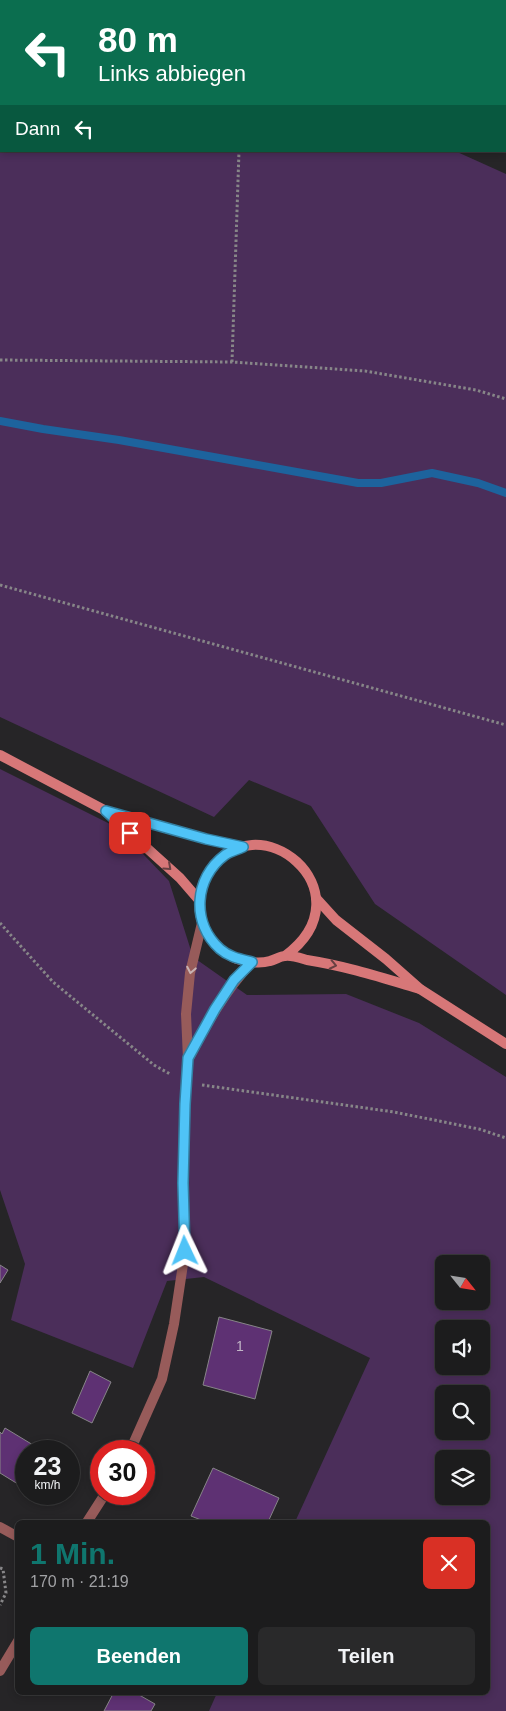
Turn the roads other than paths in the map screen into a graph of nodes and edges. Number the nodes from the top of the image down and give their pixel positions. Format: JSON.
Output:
{"nodes":[{"id":1,"x":0,"y":755,"type":"edge"},
{"id":2,"x":106,"y":811,"type":"junction"},
{"id":3,"x":243,"y":847,"type":"junction"},
{"id":4,"x":316,"y":898,"type":"junction"},
{"id":5,"x":199,"y":900,"type":"junction"},
{"id":6,"x":202,"y":923,"type":"junction"},
{"id":7,"x":285,"y":956,"type":"junction"},
{"id":8,"x":252,"y":962,"type":"junction"},
{"id":9,"x":420,"y":989,"type":"junction"},
{"id":10,"x":506,"y":1044,"type":"edge"},
{"id":11,"x":188,"y":1058,"type":"junction"},
{"id":12,"x":135,"y":1440,"type":"edge"},
{"id":13,"x":98,"y":1505,"type":"edge"},
{"id":14,"x":88,"y":1520,"type":"edge"},
{"id":15,"x":0,"y":1527,"type":"edge"},
{"id":16,"x":15,"y":1535,"type":"edge"},
{"id":17,"x":15,"y":1646,"type":"edge"},
{"id":18,"x":0,"y":1671,"type":"edge"}],
"edges":[{"from":1,"to":2,"type":"main road"},
{"from":2,"to":3,"type":"main road"},
{"from":2,"to":5,"type":"main road","one_way":true},
{"from":3,"to":4,"type":"main road"},
{"from":3,"to":5,"type":"main road"},
{"from":4,"to":7,"type":"main road"},
{"from":4,"to":9,"type":"main road"},
{"from":5,"to":6,"type":"main road"},
{"from":6,"to":8,"type":"main road"},
{"from":6,"to":11,"type":"street","one_way":true},
{"from":7,"to":8,"type":"main road"},
{"from":7,"to":9,"type":"main road","one_way":true},
{"from":8,"to":11,"type":"street"},
{"from":9,"to":10,"type":"main road"},
{"from":11,"to":12,"type":"street"},
{"from":13,"to":14,"type":"street"},
{"from":15,"to":16,"type":"street"},
{"from":17,"to":18,"type":"street"}]}
